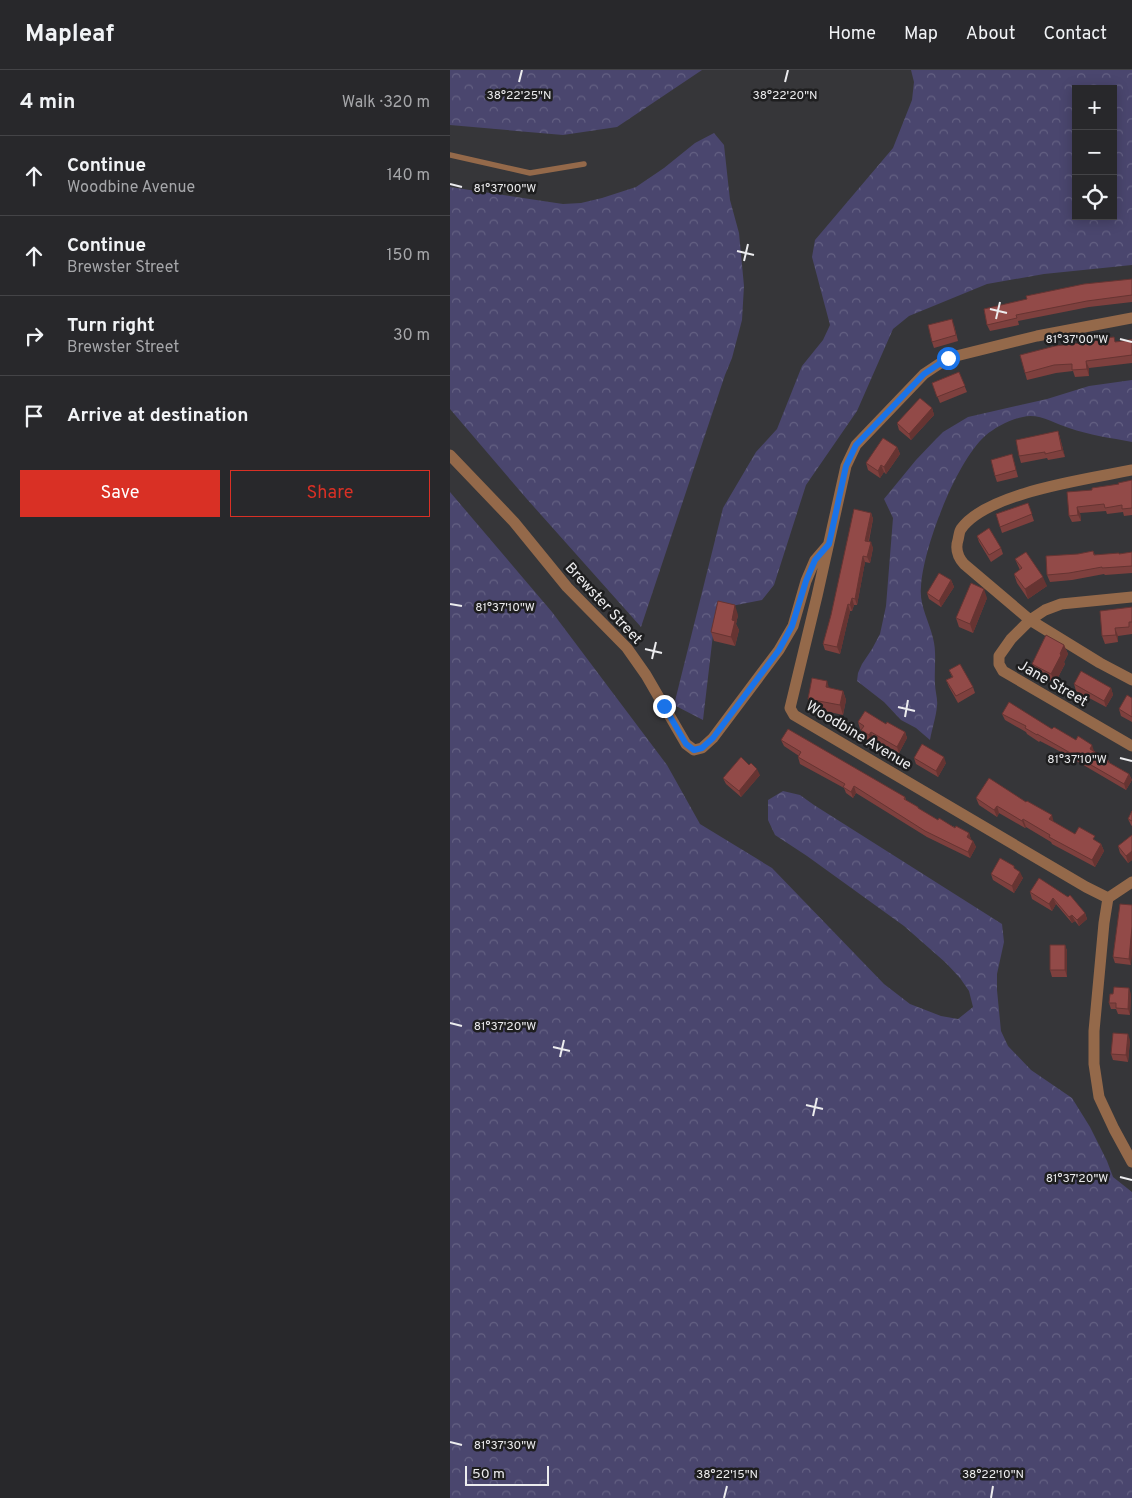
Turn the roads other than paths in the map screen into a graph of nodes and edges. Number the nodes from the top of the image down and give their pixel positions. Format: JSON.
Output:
{"nodes":[{"id":1,"x":450,"y":155,"type":"edge"},
{"id":2,"x":584,"y":164,"type":"dead end"},
{"id":3,"x":1132,"y":318,"type":"edge"},
{"id":4,"x":450,"y":455,"type":"edge"},
{"id":5,"x":1132,"y":470,"type":"edge"},
{"id":6,"x":829,"y":544,"type":"junction"},
{"id":7,"x":1132,"y":597,"type":"edge"},
{"id":8,"x":1030,"y":620,"type":"junction"},
{"id":9,"x":1132,"y":680,"type":"edge"},
{"id":10,"x":1132,"y":746,"type":"edge"},
{"id":11,"x":1132,"y":882,"type":"edge"},
{"id":12,"x":1108,"y":898,"type":"junction"},
{"id":13,"x":1132,"y":1162,"type":"edge"}],
"edges":[{"from":1,"to":2,"type":"lane"},
{"from":3,"to":6,"type":"street","name":"Woodbine Avenue"},
{"from":4,"to":6,"type":"street","name":"Brewster Street"},
{"from":5,"to":8,"type":"street"},
{"from":6,"to":12,"type":"street","name":"Woodbine Avenue"},
{"from":7,"to":8,"type":"street","name":"Jane Street"},
{"from":8,"to":9,"type":"street"},
{"from":8,"to":10,"type":"street","name":"Jane Street"},
{"from":11,"to":12,"type":"street"},
{"from":12,"to":13,"type":"street"}]}
